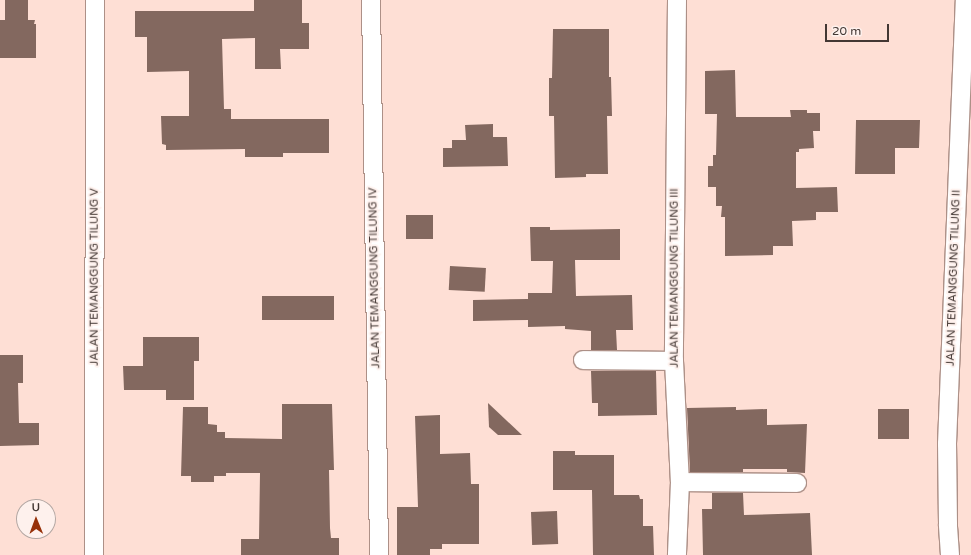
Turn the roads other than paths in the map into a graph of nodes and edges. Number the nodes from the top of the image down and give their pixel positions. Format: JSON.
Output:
{"nodes":[{"id":1,"x":95,"y":0,"type":"edge"},
{"id":2,"x":372,"y":0,"type":"edge"},
{"id":3,"x":677,"y":0,"type":"edge"},
{"id":4,"x":965,"y":0,"type":"edge"},
{"id":5,"x":968,"y":37,"type":"edge"},
{"id":6,"x":583,"y":360,"type":"dead end"},
{"id":7,"x":674,"y":361,"type":"junction"},
{"id":8,"x":680,"y":482,"type":"junction"},
{"id":9,"x":797,"y":483,"type":"dead end"},
{"id":10,"x":94,"y":555,"type":"edge"},
{"id":11,"x":380,"y":555,"type":"edge"},
{"id":12,"x":677,"y":555,"type":"edge"},
{"id":13,"x":950,"y":555,"type":"edge"}],
"edges":[{"from":1,"to":10,"type":"street","name":"JALAN TEMANGGUNG TILUNG V"},
{"from":2,"to":11,"type":"street","name":"JALAN TEMANGGUNG TILUNG IV"},
{"from":3,"to":7,"type":"street","name":"JALAN TEMANGGUNG TILUNG III"},
{"from":4,"to":5,"type":"street","name":"JALAN TEMANGGUNG TILUNG II"},
{"from":5,"to":13,"type":"street","name":"JALAN TEMANGGUNG TILUNG II"},
{"from":6,"to":7,"type":"street"},
{"from":7,"to":8,"type":"street","name":"JALAN TEMANGGUNG TILUNG III"},
{"from":8,"to":9,"type":"street"},
{"from":8,"to":12,"type":"street","name":"JALAN TEMANGGUNG TILUNG III"}]}
